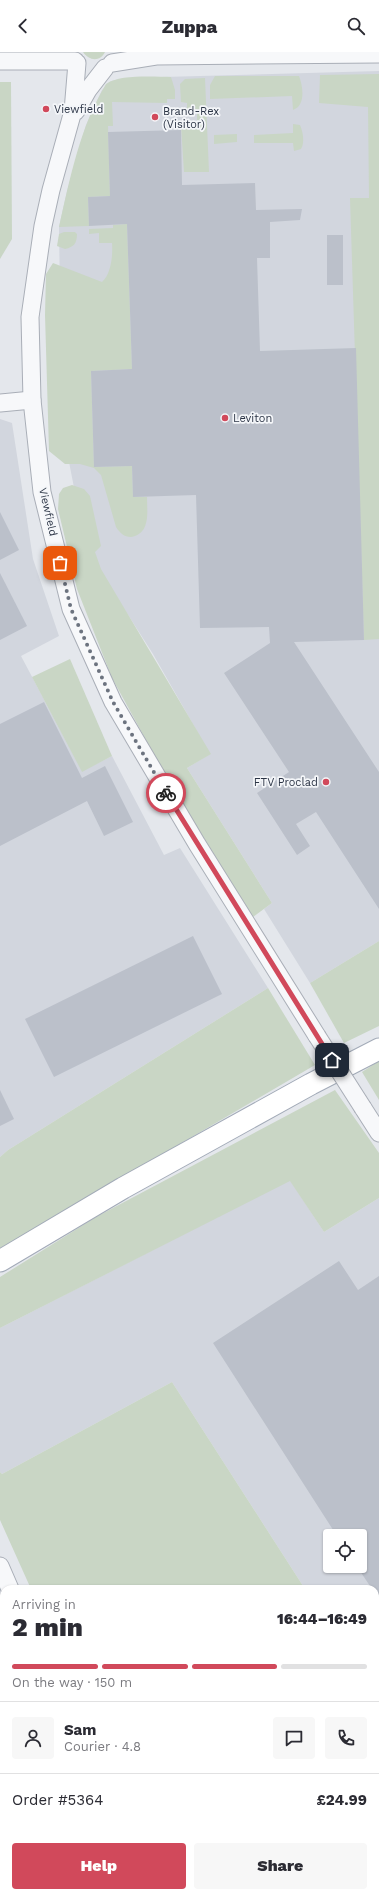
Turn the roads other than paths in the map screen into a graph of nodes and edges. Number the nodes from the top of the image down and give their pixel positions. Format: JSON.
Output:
{"nodes":[{"id":1,"x":46,"y":52,"type":"edge"},
{"id":2,"x":149,"y":54,"type":"edge"},
{"id":3,"x":248,"y":54,"type":"edge"},
{"id":4,"x":379,"y":54,"type":"edge"},
{"id":5,"x":75,"y":59,"type":"edge"},
{"id":6,"x":0,"y":61,"type":"edge"},
{"id":7,"x":17,"y":61,"type":"junction"},
{"id":8,"x":111,"y":61,"type":"edge"},
{"id":9,"x":70,"y":122,"type":"junction"},
{"id":10,"x":32,"y":400,"type":"junction"},
{"id":11,"x":0,"y":403,"type":"edge"},
{"id":12,"x":379,"y":1049,"type":"edge"},
{"id":13,"x":379,"y":1133,"type":"edge"},
{"id":14,"x":0,"y":1261,"type":"edge"},
{"id":15,"x":0,"y":1566,"type":"edge"},
{"id":16,"x":8,"y":1585,"type":"edge"}],
"edges":[{"from":1,"to":7,"type":"street"},
{"from":2,"to":3,"type":"street"},
{"from":2,"to":8,"type":"street"},
{"from":3,"to":4,"type":"street"},
{"from":5,"to":7,"type":"street"},
{"from":5,"to":8,"type":"street"},
{"from":5,"to":9,"type":"street","name":"Viewfield"},
{"from":6,"to":7,"type":"street"},
{"from":8,"to":9,"type":"street","name":"Viewfield"},
{"from":9,"to":10,"type":"street","name":"Viewfield"},
{"from":10,"to":11,"type":"street"},
{"from":10,"to":13,"type":"street","name":"Viewfield","bridge":true},
{"from":12,"to":14,"type":"main road"},
{"from":15,"to":16,"type":"street"}]}
